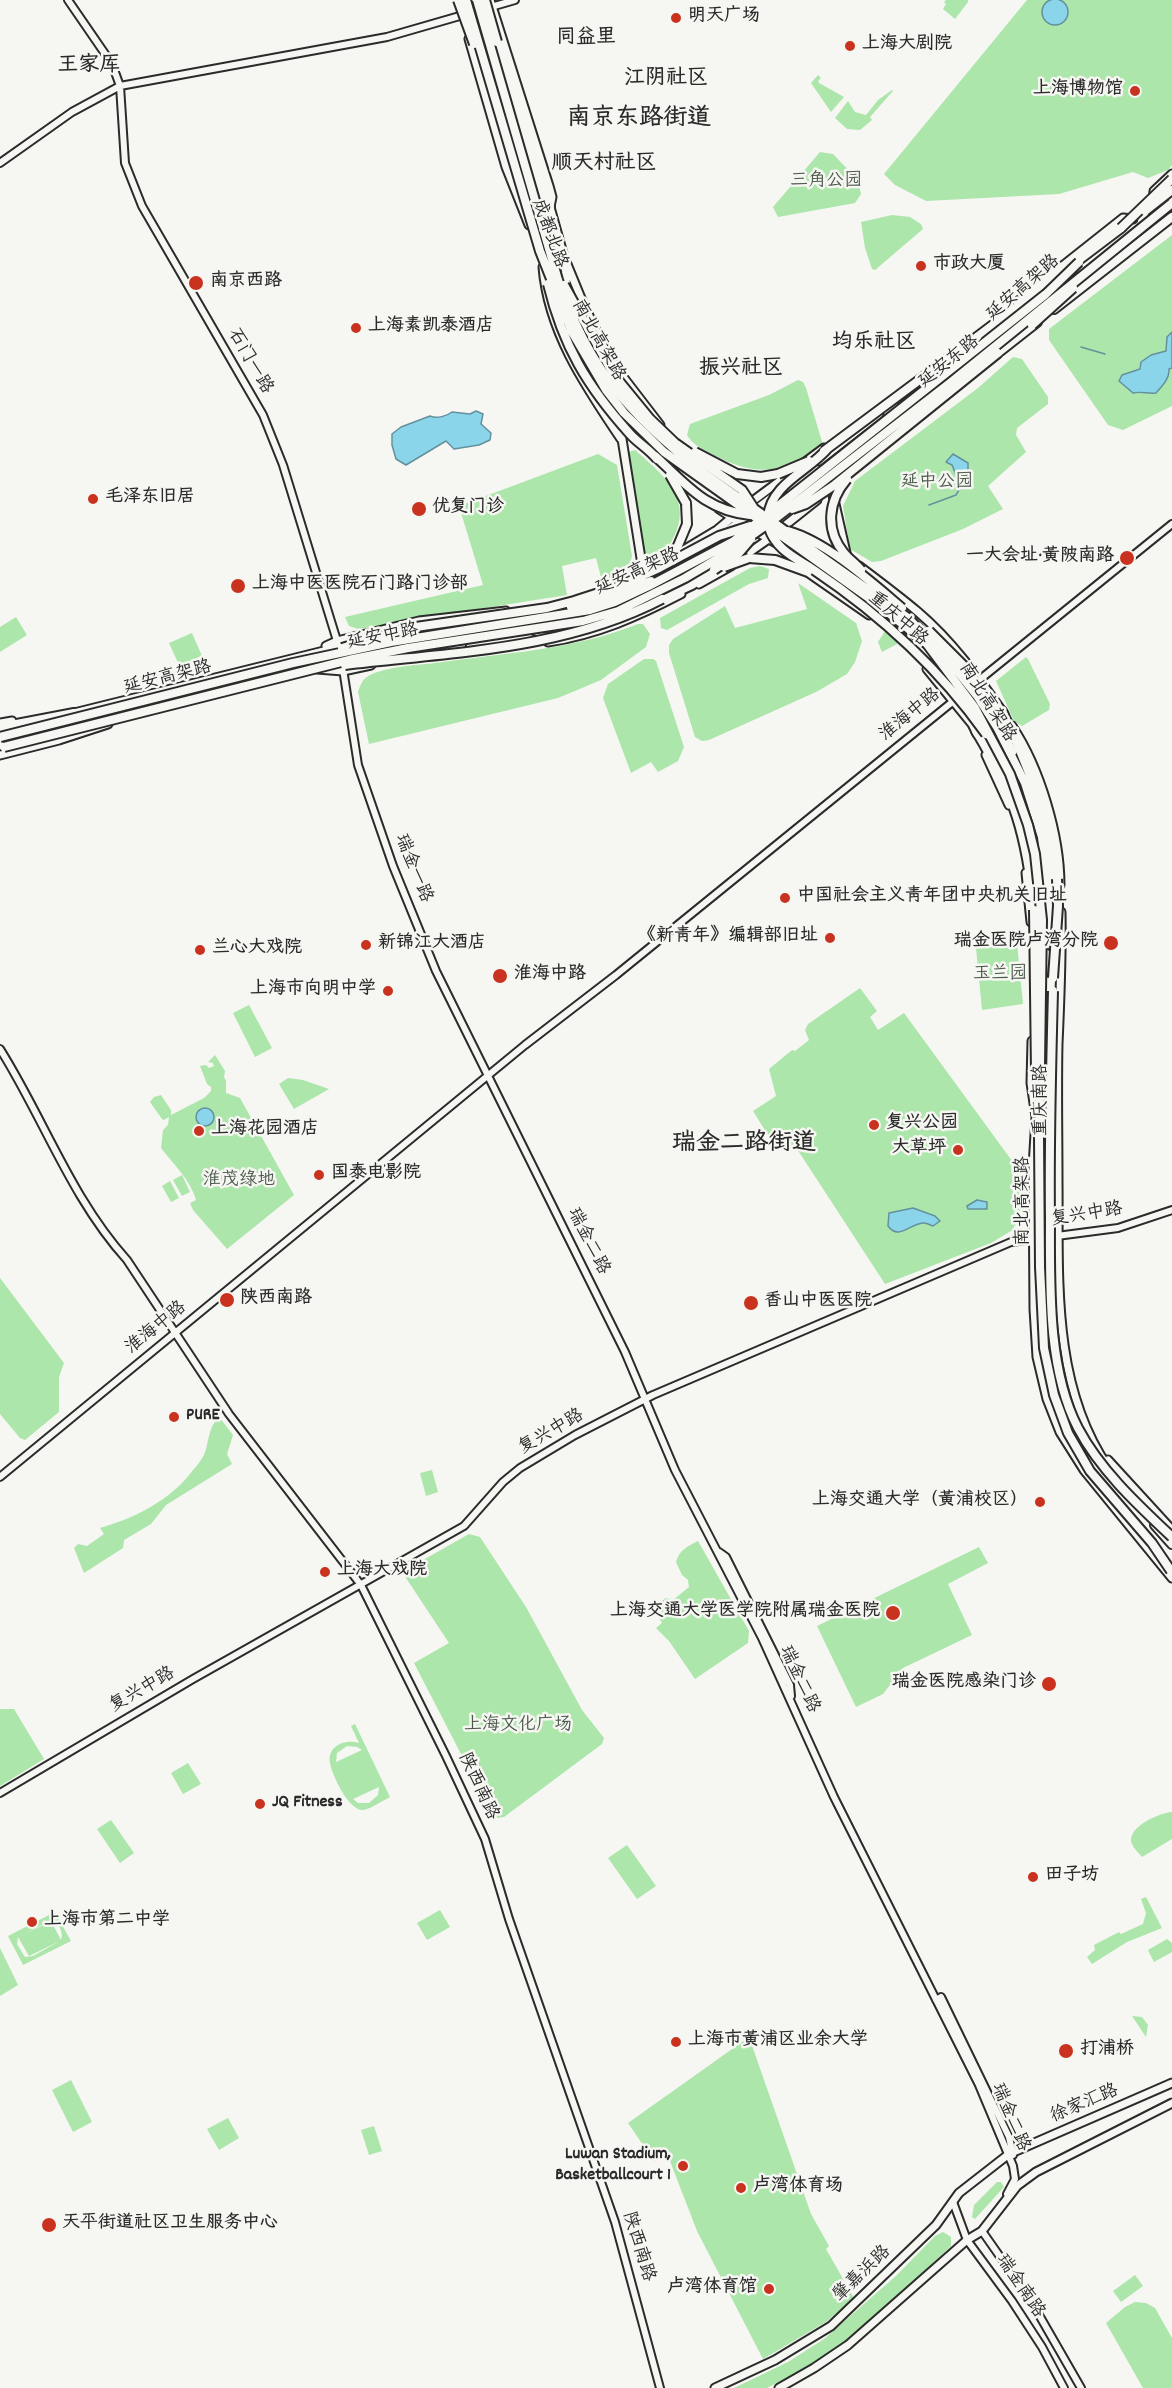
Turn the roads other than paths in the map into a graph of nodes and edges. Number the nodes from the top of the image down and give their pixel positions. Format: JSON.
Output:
{"nodes":[{"id":1,"x":68,"y":0,"type":"edge"},
{"id":2,"x":460,"y":0,"type":"edge"},
{"id":3,"x":515,"y":0,"type":"edge"},
{"id":4,"x":480,"y":2,"type":"edge"},
{"id":5,"x":492,"y":6,"type":"edge"},
{"id":6,"x":464,"y":15,"type":"junction"},
{"id":7,"x":488,"y":27,"type":"junction"},
{"id":8,"x":475,"y":41,"type":"junction"},
{"id":9,"x":477,"y":61,"type":"junction"},
{"id":10,"x":120,"y":86,"type":"junction"},
{"id":11,"x":0,"y":163,"type":"edge"},
{"id":12,"x":1172,"y":174,"type":"edge"},
{"id":13,"x":1172,"y":179,"type":"edge"},
{"id":14,"x":1172,"y":188,"type":"edge"},
{"id":15,"x":516,"y":189,"type":"junction"},
{"id":16,"x":1172,"y":202,"type":"edge"},
{"id":17,"x":1153,"y":203,"type":"junction"},
{"id":18,"x":550,"y":207,"type":"junction"},
{"id":19,"x":1172,"y":218,"type":"edge"},
{"id":20,"x":1135,"y":219,"type":"junction"},
{"id":21,"x":1121,"y":228,"type":"junction"},
{"id":22,"x":1116,"y":249,"type":"junction"},
{"id":23,"x":540,"y":251,"type":"junction"},
{"id":24,"x":552,"y":256,"type":"junction"},
{"id":25,"x":564,"y":257,"type":"junction"},
{"id":26,"x":1079,"y":262,"type":"junction"},
{"id":27,"x":543,"y":267,"type":"junction"},
{"id":28,"x":559,"y":310,"type":"junction"},
{"id":29,"x":1032,"y":325,"type":"junction"},
{"id":30,"x":561,"y":337,"type":"junction"},
{"id":31,"x":998,"y":353,"type":"junction"},
{"id":32,"x":613,"y":364,"type":"junction"},
{"id":33,"x":612,"y":380,"type":"junction"},
{"id":34,"x":950,"y":382,"type":"junction"},
{"id":35,"x":584,"y":383,"type":"junction"},
{"id":36,"x":599,"y":390,"type":"junction"},
{"id":37,"x":647,"y":409,"type":"junction"},
{"id":38,"x":882,"y":412,"type":"junction"},
{"id":39,"x":619,"y":418,"type":"junction"},
{"id":40,"x":648,"y":424,"type":"junction"},
{"id":41,"x":895,"y":426,"type":"junction"},
{"id":42,"x":900,"y":433,"type":"junction"},
{"id":43,"x":621,"y":440,"type":"junction"},
{"id":44,"x":675,"y":442,"type":"junction"},
{"id":45,"x":837,"y":446,"type":"junction"},
{"id":46,"x":827,"y":448,"type":"junction"},
{"id":47,"x":655,"y":456,"type":"junction"},
{"id":48,"x":825,"y":457,"type":"junction"},
{"id":49,"x":869,"y":457,"type":"junction"},
{"id":50,"x":832,"y":475,"type":"junction"},
{"id":51,"x":718,"y":487,"type":"junction"},
{"id":52,"x":834,"y":487,"type":"junction"},
{"id":53,"x":826,"y":493,"type":"junction"},
{"id":54,"x":747,"y":506,"type":"junction"},
{"id":55,"x":754,"y":511,"type":"junction"},
{"id":56,"x":735,"y":520,"type":"junction"},
{"id":57,"x":773,"y":523,"type":"junction"},
{"id":58,"x":1172,"y":524,"type":"edge"},
{"id":59,"x":782,"y":528,"type":"junction"},
{"id":60,"x":758,"y":533,"type":"junction"},
{"id":61,"x":769,"y":539,"type":"junction"},
{"id":62,"x":819,"y":551,"type":"junction"},
{"id":63,"x":802,"y":557,"type":"junction"},
{"id":64,"x":848,"y":557,"type":"junction"},
{"id":65,"x":674,"y":567,"type":"junction"},
{"id":66,"x":714,"y":570,"type":"junction"},
{"id":67,"x":642,"y":574,"type":"junction"},
{"id":68,"x":670,"y":576,"type":"junction"},
{"id":69,"x":865,"y":577,"type":"junction"},
{"id":70,"x":831,"y":583,"type":"junction"},
{"id":71,"x":601,"y":589,"type":"junction"},
{"id":72,"x":571,"y":610,"type":"junction"},
{"id":73,"x":901,"y":613,"type":"junction"},
{"id":74,"x":920,"y":614,"type":"junction"},
{"id":75,"x":583,"y":621,"type":"junction"},
{"id":76,"x":421,"y":630,"type":"junction"},
{"id":77,"x":535,"y":631,"type":"junction"},
{"id":78,"x":566,"y":639,"type":"junction"},
{"id":79,"x":914,"y":642,"type":"junction"},
{"id":80,"x":338,"y":644,"type":"junction"},
{"id":81,"x":936,"y":646,"type":"junction"},
{"id":82,"x":395,"y":650,"type":"junction"},
{"id":83,"x":916,"y":655,"type":"junction"},
{"id":84,"x":359,"y":657,"type":"junction"},
{"id":85,"x":341,"y":661,"type":"junction"},
{"id":86,"x":292,"y":663,"type":"junction"},
{"id":87,"x":311,"y":669,"type":"junction"},
{"id":88,"x":346,"y":670,"type":"junction"},
{"id":89,"x":294,"y":674,"type":"junction"},
{"id":90,"x":976,"y":683,"type":"junction"},
{"id":91,"x":961,"y":695,"type":"junction"},
{"id":92,"x":953,"y":701,"type":"junction"},
{"id":93,"x":168,"y":705,"type":"junction"},
{"id":94,"x":968,"y":705,"type":"junction"},
{"id":95,"x":96,"y":707,"type":"junction"},
{"id":96,"x":1002,"y":711,"type":"junction"},
{"id":97,"x":74,"y":712,"type":"junction"},
{"id":98,"x":102,"y":722,"type":"junction"},
{"id":99,"x":0,"y":725,"type":"edge"},
{"id":100,"x":997,"y":727,"type":"junction"},
{"id":101,"x":974,"y":728,"type":"junction"},
{"id":102,"x":0,"y":735,"type":"edge"},
{"id":103,"x":0,"y":750,"type":"edge"},
{"id":104,"x":999,"y":752,"type":"junction"},
{"id":105,"x":1061,"y":916,"type":"junction"},
{"id":106,"x":1053,"y":978,"type":"junction"},
{"id":107,"x":0,"y":1049,"type":"edge"},
{"id":108,"x":1038,"y":1064,"type":"junction"},
{"id":109,"x":1031,"y":1074,"type":"junction"},
{"id":110,"x":489,"y":1076,"type":"junction"},
{"id":111,"x":1038,"y":1116,"type":"junction"},
{"id":112,"x":1172,"y":1210,"type":"edge"},
{"id":113,"x":1035,"y":1237,"type":"junction"},
{"id":114,"x":1058,"y":1237,"type":"junction"},
{"id":115,"x":176,"y":1334,"type":"junction"},
{"id":116,"x":646,"y":1399,"type":"junction"},
{"id":117,"x":1084,"y":1426,"type":"junction"},
{"id":118,"x":0,"y":1477,"type":"edge"},
{"id":119,"x":1115,"y":1506,"type":"junction"},
{"id":120,"x":1172,"y":1530,"type":"edge"},
{"id":121,"x":1172,"y":1541,"type":"edge"},
{"id":122,"x":1152,"y":1543,"type":"junction"},
{"id":123,"x":1172,"y":1566,"type":"edge"},
{"id":124,"x":1172,"y":1572,"type":"edge"},
{"id":125,"x":1172,"y":1578,"type":"edge"},
{"id":126,"x":361,"y":1585,"type":"junction"},
{"id":127,"x":0,"y":1793,"type":"edge"},
{"id":128,"x":1172,"y":2083,"type":"edge"},
{"id":129,"x":1172,"y":2103,"type":"edge"},
{"id":130,"x":1011,"y":2154,"type":"junction"},
{"id":131,"x":953,"y":2202,"type":"junction"},
{"id":132,"x":982,"y":2231,"type":"junction"},
{"id":133,"x":967,"y":2240,"type":"junction"},
{"id":134,"x":660,"y":2388,"type":"edge"},
{"id":135,"x":716,"y":2388,"type":"edge"},
{"id":136,"x":778,"y":2388,"type":"edge"},
{"id":137,"x":1064,"y":2388,"type":"edge"},
{"id":138,"x":1081,"y":2388,"type":"edge"}],
"edges":[{"from":1,"to":10,"type":"main road","name":"石门一路"},
{"from":2,"to":6,"type":"main road","name":"成都北路"},
{"from":2,"to":15,"type":"highway","bridge":true},
{"from":2,"to":23,"type":"highway","name":"南北高架路","bridge":true},
{"from":3,"to":5,"type":"main road"},
{"from":4,"to":5,"type":"main road"},
{"from":4,"to":6,"type":"main road"},
{"from":4,"to":7,"type":"main road","name":"成都北路"},
{"from":4,"to":18,"type":"highway","bridge":true},
{"from":4,"to":24,"type":"highway","name":"南北高架路","bridge":true},
{"from":5,"to":7,"type":"main road"},
{"from":5,"to":18,"type":"main road"},
{"from":6,"to":8,"type":"main road","name":"成都北路"},
{"from":6,"to":9,"type":"main road"},
{"from":6,"to":10,"type":"main road"},
{"from":7,"to":18,"type":"main road","name":"成都北路"},
{"from":8,"to":9,"type":"main road"},
{"from":8,"to":15,"type":"main road","name":"成都北路"},
{"from":9,"to":15,"type":"main road"},
{"from":10,"to":11,"type":"main road"},
{"from":10,"to":80,"type":"main road","name":"石门一路"},
{"from":12,"to":17,"type":"main road","name":"延安东路"},
{"from":13,"to":21,"type":"highway","bridge":true},
{"from":14,"to":17,"type":"main road","name":"延安东路"},
{"from":14,"to":21,"type":"highway","name":"延安高架路","bridge":true},
{"from":15,"to":27,"type":"main road","name":"成都北路"},
{"from":16,"to":22,"type":"highway","name":"延安高架路","bridge":true},
{"from":16,"to":41,"type":"main road","name":"延安东路"},
{"from":17,"to":20,"type":"main road","name":"延安东路"},
{"from":18,"to":25,"type":"main road","name":"成都北路"},
{"from":19,"to":29,"type":"highway","bridge":true},
{"from":19,"to":42,"type":"main road","name":"延安东路"},
{"from":20,"to":38,"type":"main road","name":"延安东路"},
{"from":20,"to":46,"type":"main road","name":"延安东路"},
{"from":21,"to":26,"type":"highway","name":"延安高架路"},
{"from":22,"to":29,"type":"highway","bridge":true},
{"from":22,"to":34,"type":"highway","name":"延安高架路","bridge":true},
{"from":23,"to":47,"type":"highway","bridge":true},
{"from":23,"to":104,"type":"highway","name":"南北高架路","bridge":true},
{"from":24,"to":44,"type":"highway","bridge":true},
{"from":24,"to":100,"type":"highway","name":"南北高架路","bridge":true},
{"from":25,"to":32,"type":"main road"},
{"from":25,"to":33,"type":"main road","name":"成都北路"},
{"from":26,"to":46,"type":"highway","bridge":true},
{"from":26,"to":68,"type":"highway","name":"延安高架路","bridge":true},
{"from":27,"to":28,"type":"main road","name":"成都北路"},
{"from":27,"to":30,"type":"main road"},
{"from":28,"to":30,"type":"main road"},
{"from":28,"to":36,"type":"main road","name":"成都北路"},
{"from":29,"to":31,"type":"highway"},
{"from":30,"to":35,"type":"main road"},
{"from":31,"to":34,"type":"highway","bridge":true},
{"from":31,"to":49,"type":"highway","bridge":true},
{"from":32,"to":33,"type":"main road"},
{"from":32,"to":37,"type":"main road"},
{"from":33,"to":40,"type":"main road","name":"成都北路"},
{"from":34,"to":75,"type":"highway","name":"延安高架路","bridge":true},
{"from":35,"to":36,"type":"main road"},
{"from":35,"to":43,"type":"main road"},
{"from":36,"to":39,"type":"main road","name":"成都北路"},
{"from":37,"to":40,"type":"main road"},
{"from":37,"to":51,"type":"main road"},
{"from":38,"to":41,"type":"main road"},
{"from":38,"to":45,"type":"main road","name":"延安东路"},
{"from":39,"to":43,"type":"main road"},
{"from":39,"to":56,"type":"main road","name":"成都北路"},
{"from":40,"to":51,"type":"main road","name":"成都北路"},
{"from":41,"to":42,"type":"main road"},
{"from":41,"to":50,"type":"main road","name":"延安东路"},
{"from":42,"to":52,"type":"main road","name":"延安东路"},
{"from":43,"to":67,"type":"main road"},
{"from":44,"to":46,"type":"highway","bridge":true},
{"from":44,"to":66,"type":"highway","bridge":true},
{"from":45,"to":46,"type":"main road"},
{"from":45,"to":48,"type":"main road","name":"延安东路"},
{"from":46,"to":48,"type":"main road"},
{"from":46,"to":54,"type":"main road","name":"延安东路"},
{"from":46,"to":70,"type":"highway","bridge":true},
{"from":47,"to":49,"type":"highway","bridge":true},
{"from":47,"to":67,"type":"highway","bridge":true},
{"from":48,"to":55,"type":"main road","name":"延安东路"},
{"from":49,"to":69,"type":"highway","bridge":true},
{"from":50,"to":53,"type":"main road"},
{"from":50,"to":57,"type":"main road","name":"延安东路"},
{"from":51,"to":54,"type":"main road","name":"成都北路"},
{"from":52,"to":53,"type":"main road","name":"延安东路"},
{"from":52,"to":64,"type":"main road"},
{"from":53,"to":59,"type":"main road","name":"延安东路"},
{"from":54,"to":55,"type":"main road","name":"成都北路"},
{"from":54,"to":56,"type":"main road","name":"延安东路"},
{"from":55,"to":56,"type":"main road","name":"延安东路"},
{"from":55,"to":57,"type":"main road","name":"成都北路"},
{"from":56,"to":60,"type":"main road","name":"成都北路"},
{"from":56,"to":65,"type":"main road","name":"延安中路"},
{"from":56,"to":67,"type":"main road"},
{"from":57,"to":59,"type":"main road","name":"重庆中路"},
{"from":57,"to":60,"type":"main road","name":"延安东路"},
{"from":58,"to":90,"type":"main road","name":"淮海中路"},
{"from":59,"to":61,"type":"main road","name":"延安东路"},
{"from":59,"to":62,"type":"main road","name":"重庆中路"},
{"from":60,"to":61,"type":"main road","name":"重庆中路"},
{"from":60,"to":77,"type":"main road","name":"延安中路"},
{"from":61,"to":63,"type":"main road","name":"重庆中路"},
{"from":61,"to":78,"type":"main road","name":"延安东路"},
{"from":62,"to":64,"type":"main road"},
{"from":62,"to":73,"type":"main road","name":"重庆中路"},
{"from":63,"to":79,"type":"main road","name":"重庆中路"},
{"from":63,"to":83,"type":"main road","name":"重庆中路"},
{"from":64,"to":74,"type":"main road","name":"重庆中路"},
{"from":65,"to":67,"type":"main road"},
{"from":65,"to":72,"type":"main road","name":"延安中路"},
{"from":66,"to":70,"type":"highway","bridge":true},
{"from":66,"to":89,"type":"highway","bridge":true},
{"from":67,"to":69,"type":"highway","bridge":true},
{"from":67,"to":71,"type":"main road"},
{"from":67,"to":86,"type":"highway","bridge":true},
{"from":68,"to":76,"type":"highway","bridge":true},
{"from":68,"to":86,"type":"highway","name":"延安高架路","bridge":true},
{"from":69,"to":100,"type":"highway","bridge":true},
{"from":70,"to":104,"type":"highway","bridge":true},
{"from":71,"to":72,"type":"main road"},
{"from":71,"to":80,"type":"main road"},
{"from":72,"to":76,"type":"main road","name":"延安中路"},
{"from":73,"to":74,"type":"main road","name":"重庆中路"},
{"from":73,"to":81,"type":"main road","name":"重庆中路"},
{"from":74,"to":81,"type":"main road","name":"重庆中路"},
{"from":74,"to":90,"type":"main road","name":"重庆中路"},
{"from":75,"to":82,"type":"highway","bridge":true},
{"from":75,"to":89,"type":"highway","name":"延安高架路","bridge":true},
{"from":76,"to":80,"type":"main road","name":"延安中路"},
{"from":77,"to":78,"type":"main road"},
{"from":77,"to":82,"type":"main road","name":"延安中路"},
{"from":78,"to":88,"type":"main road","name":"延安东路"},
{"from":79,"to":83,"type":"main road"},
{"from":79,"to":91,"type":"main road","name":"重庆南路"},
{"from":80,"to":85,"type":"main road","name":"石门一路"},
{"from":80,"to":95,"type":"main road","name":"延安中路"},
{"from":81,"to":90,"type":"main road","name":"重庆中路"},
{"from":82,"to":84,"type":"main road","name":"延安中路"},
{"from":83,"to":92,"type":"main road","name":"重庆中路"},
{"from":84,"to":85,"type":"main road","name":"延安中路"},
{"from":84,"to":88,"type":"main road"},
{"from":85,"to":87,"type":"main road","name":"延安中路"},
{"from":85,"to":88,"type":"main road","name":"瑞金一路"},
{"from":86,"to":102,"type":"highway","name":"延安高架路","bridge":true},
{"from":87,"to":88,"type":"main road","name":"延安东路"},
{"from":87,"to":93,"type":"main road","name":"延安中路"},
{"from":88,"to":110,"type":"main road","name":"瑞金一路"},
{"from":89,"to":103,"type":"highway","name":"延安高架路","bridge":true},
{"from":90,"to":91,"type":"main road","name":"淮海中路"},
{"from":90,"to":96,"type":"main road","name":"重庆南路"},
{"from":90,"to":105,"type":"main road","name":"重庆南路"},
{"from":91,"to":92,"type":"main road","name":"淮海中路"},
{"from":91,"to":94,"type":"main road","name":"重庆南路"},
{"from":92,"to":101,"type":"main road","name":"重庆南路"},
{"from":92,"to":110,"type":"main road","name":"淮海中路"},
{"from":93,"to":98,"type":"main road","name":"延安中路"},
{"from":93,"to":103,"type":"main road"},
{"from":94,"to":101,"type":"main road"},
{"from":94,"to":108,"type":"main road","name":"重庆南路"},
{"from":95,"to":97,"type":"main road","name":"延安中路"},
{"from":95,"to":98,"type":"main road"},
{"from":96,"to":105,"type":"main road","name":"重庆南路"},
{"from":96,"to":106,"type":"highway","bridge":true},
{"from":97,"to":99,"type":"highway"},
{"from":97,"to":102,"type":"main road","name":"延安中路"},
{"from":98,"to":103,"type":"highway"},
{"from":100,"to":106,"type":"highway","name":"南北高架路","bridge":true},
{"from":101,"to":109,"type":"main road","name":"重庆南路"},
{"from":101,"to":111,"type":"highway","bridge":true},
{"from":104,"to":111,"type":"highway","name":"南北高架路","bridge":true},
{"from":105,"to":114,"type":"main road","name":"重庆南路"},
{"from":106,"to":121,"type":"highway","name":"南北高架路","bridge":true},
{"from":107,"to":115,"type":"main road","name":"陕西南路"},
{"from":108,"to":109,"type":"main road","name":"重庆南路"},
{"from":108,"to":111,"type":"main road","name":"重庆南路"},
{"from":109,"to":111,"type":"main road","name":"重庆南路"},
{"from":110,"to":115,"type":"main road","name":"淮海中路"},
{"from":110,"to":116,"type":"main road","name":"瑞金二路"},
{"from":111,"to":113,"type":"main road","name":"重庆南路"},
{"from":111,"to":122,"type":"highway","name":"南北高架路","bridge":true},
{"from":112,"to":114,"type":"main road","name":"复兴中路"},
{"from":113,"to":114,"type":"main road","name":"复兴中路"},
{"from":113,"to":116,"type":"main road","name":"复兴中路"},
{"from":113,"to":119,"type":"main road","name":"重庆南路"},
{"from":114,"to":117,"type":"main road","name":"重庆南路"},
{"from":115,"to":118,"type":"main road","name":"淮海中路"},
{"from":115,"to":126,"type":"main road","name":"陕西南路"},
{"from":116,"to":126,"type":"main road","name":"复兴中路"},
{"from":116,"to":130,"type":"main road","name":"瑞金二路"},
{"from":117,"to":120,"type":"main road","name":"重庆南路"},
{"from":117,"to":121,"type":"main road","name":"重庆南路"},
{"from":119,"to":123,"type":"main road","name":"重庆南路"},
{"from":119,"to":125,"type":"main road","name":"重庆南路"},
{"from":122,"to":123,"type":"highway","name":"南北高架路","bridge":true},
{"from":122,"to":124,"type":"highway","bridge":true},
{"from":126,"to":127,"type":"main road","name":"复兴中路"},
{"from":126,"to":134,"type":"main road","name":"陕西南路"},
{"from":128,"to":130,"type":"main road","name":"徐家汇路"},
{"from":129,"to":132,"type":"main road","name":"徐家汇路"},
{"from":130,"to":131,"type":"main road","name":"肇嘉浜路"},
{"from":130,"to":132,"type":"main road","name":"瑞金二路"},
{"from":131,"to":133,"type":"main road","name":"瑞金南路"},
{"from":131,"to":135,"type":"main road","name":"肇嘉浜路"},
{"from":132,"to":133,"type":"main road"},
{"from":132,"to":138,"type":"main road","name":"瑞金南路"},
{"from":133,"to":136,"type":"main road"},
{"from":133,"to":137,"type":"main road","name":"瑞金南路"}]}
